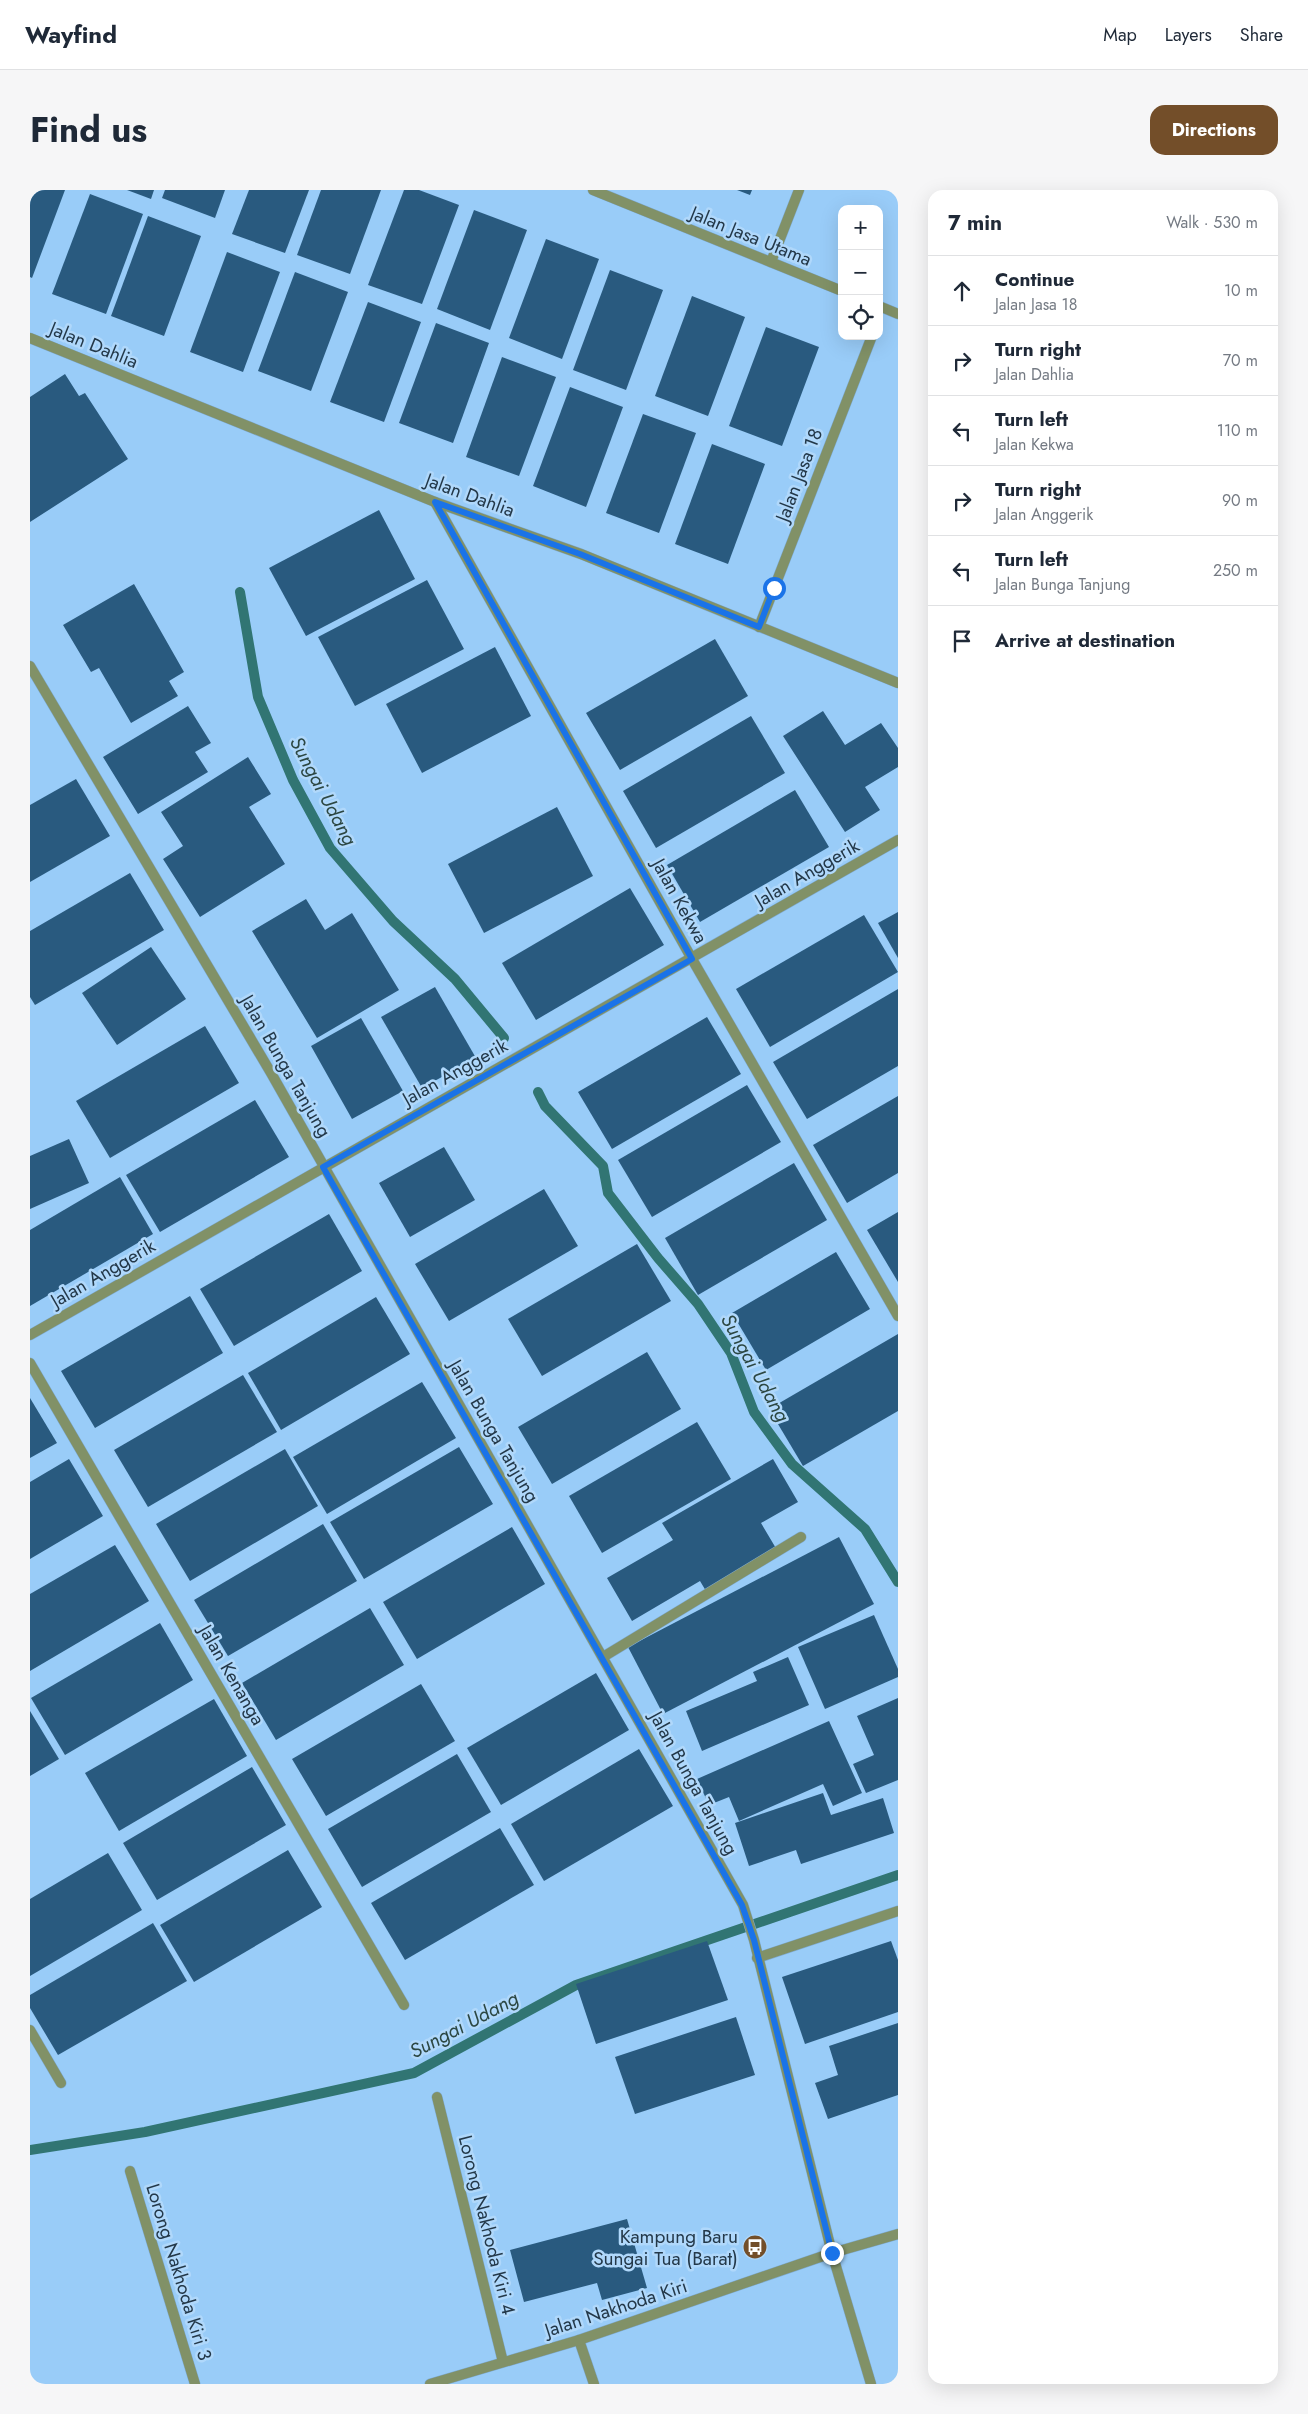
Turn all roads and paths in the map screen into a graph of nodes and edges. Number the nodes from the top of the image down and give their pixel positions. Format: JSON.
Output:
{"nodes":[{"id":1,"x":592,"y":190,"type":"edge"},
{"id":2,"x":800,"y":190,"type":"edge"},
{"id":3,"x":771,"y":262,"type":"junction"},
{"id":4,"x":838,"y":289,"type":"edge"},
{"id":5,"x":883,"y":311,"type":"edge"},
{"id":6,"x":898,"y":314,"type":"edge"},
{"id":7,"x":30,"y":338,"type":"edge"},
{"id":8,"x":870,"y":340,"type":"edge"},
{"id":9,"x":435,"y":502,"type":"junction"},
{"id":10,"x":759,"y":627,"type":"junction"},
{"id":11,"x":30,"y":666,"type":"edge"},
{"id":12,"x":898,"y":683,"type":"edge"},
{"id":13,"x":898,"y":840,"type":"edge"},
{"id":14,"x":692,"y":959,"type":"junction"},
{"id":15,"x":323,"y":1167,"type":"junction"},
{"id":16,"x":898,"y":1316,"type":"edge"},
{"id":17,"x":30,"y":1336,"type":"edge"},
{"id":18,"x":30,"y":1363,"type":"edge"},
{"id":19,"x":802,"y":1537,"type":"dead end"},
{"id":20,"x":603,"y":1658,"type":"junction"},
{"id":21,"x":898,"y":1911,"type":"edge"},
{"id":22,"x":757,"y":1958,"type":"junction"},
{"id":23,"x":404,"y":2005,"type":"dead end"},
{"id":24,"x":30,"y":2030,"type":"edge"},
{"id":25,"x":61,"y":2083,"type":"dead end"},
{"id":26,"x":437,"y":2097,"type":"dead end"},
{"id":27,"x":130,"y":2171,"type":"dead end"},
{"id":28,"x":898,"y":2234,"type":"edge"},
{"id":29,"x":832,"y":2253,"type":"junction"},
{"id":30,"x":579,"y":2340,"type":"junction"},
{"id":31,"x":503,"y":2362,"type":"junction"},
{"id":32,"x":195,"y":2384,"type":"edge"},
{"id":33,"x":430,"y":2384,"type":"edge"},
{"id":34,"x":594,"y":2384,"type":"edge"},
{"id":35,"x":871,"y":2384,"type":"edge"}],
"edges":[{"from":1,"to":3,"type":"street","name":"Jalan Jasa Utama"},
{"from":2,"to":3,"type":"street"},
{"from":3,"to":4,"type":"street","name":"Jalan Jasa Utama"},
{"from":5,"to":6,"type":"street"},
{"from":7,"to":9,"type":"street","name":"Jalan Dahlia"},
{"from":8,"to":10,"type":"street","name":"Jalan Jasa 18"},
{"from":9,"to":10,"type":"street","name":"Jalan Dahlia"},
{"from":9,"to":14,"type":"street","name":"Jalan Kekwa"},
{"from":10,"to":12,"type":"street","name":"Jalan Dahlia"},
{"from":11,"to":15,"type":"street","name":"Jalan Bunga Tanjung"},
{"from":13,"to":14,"type":"street","name":"Jalan Anggerik"},
{"from":14,"to":15,"type":"street","name":"Jalan Anggerik"},
{"from":14,"to":16,"type":"street","name":"Jalan Kekwa"},
{"from":15,"to":17,"type":"street","name":"Jalan Anggerik"},
{"from":15,"to":20,"type":"street","name":"Jalan Bunga Tanjung"},
{"from":18,"to":23,"type":"street","name":"Jalan Kenanga"},
{"from":19,"to":20,"type":"street"},
{"from":20,"to":22,"type":"street","name":"Jalan Bunga Tanjung"},
{"from":21,"to":22,"type":"street"},
{"from":22,"to":29,"type":"street","name":"Jalan Bunga Tanjung"},
{"from":24,"to":25,"type":"street"},
{"from":26,"to":31,"type":"street","name":"Lorong Nakhoda Kiri 4"},
{"from":27,"to":32,"type":"street","name":"Lorong Nakhoda Kiri 3"},
{"from":28,"to":29,"type":"street","name":"Jalan Nakhoda Kiri"},
{"from":29,"to":30,"type":"street","name":"Jalan Nakhoda Kiri"},
{"from":29,"to":35,"type":"street","name":"Jalan Bunga Tanjung"},
{"from":30,"to":31,"type":"street","name":"Jalan Nakhoda Kiri"},
{"from":30,"to":34,"type":"street"},
{"from":31,"to":33,"type":"street","name":"Jalan Nakhoda Kiri"}]}
